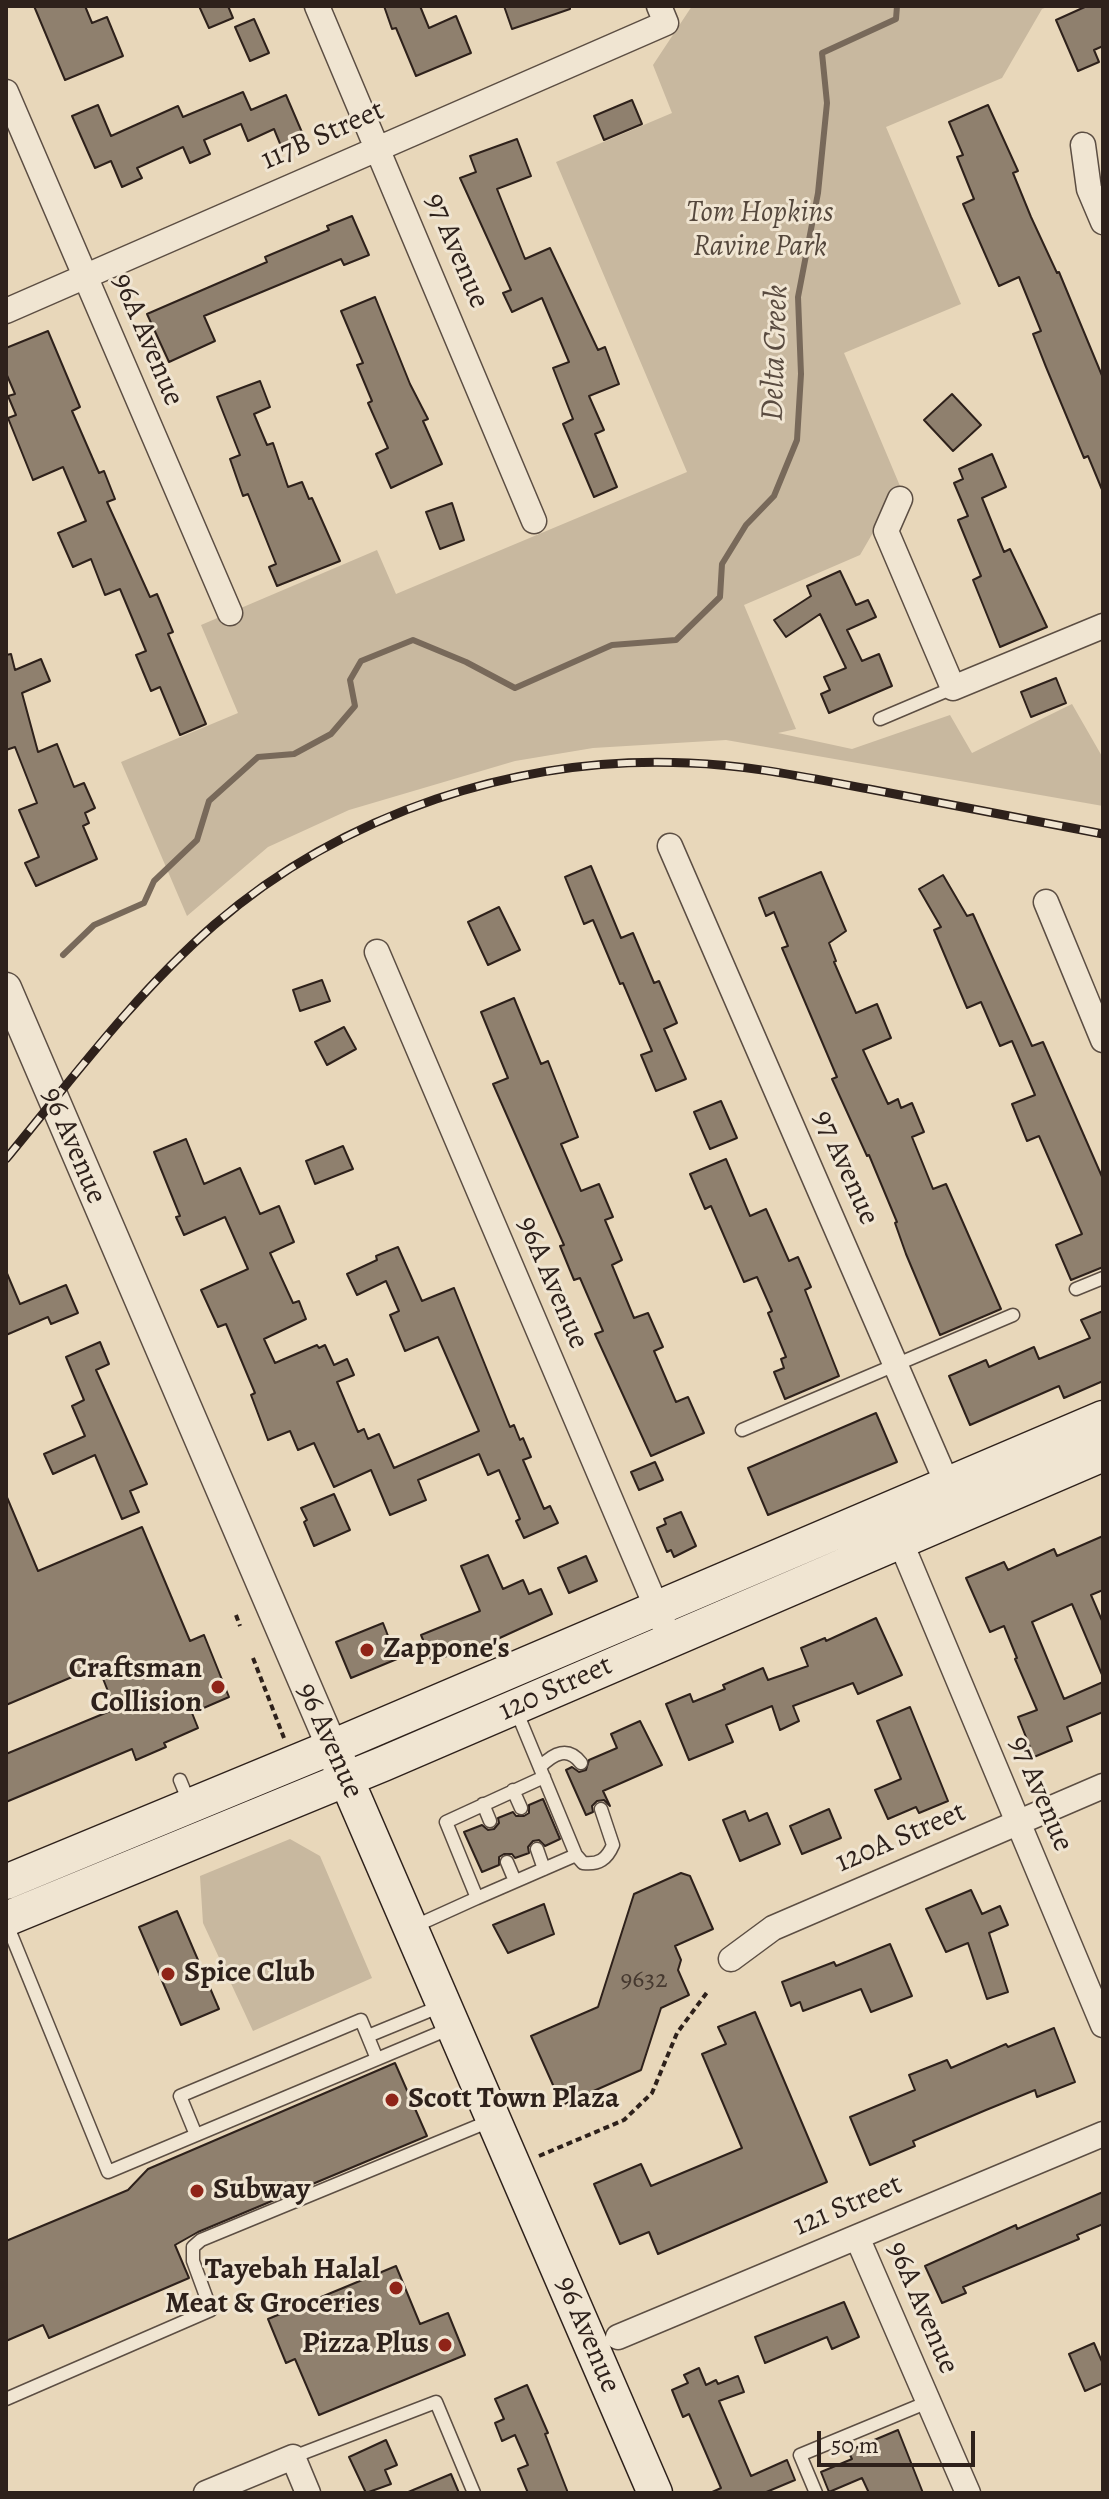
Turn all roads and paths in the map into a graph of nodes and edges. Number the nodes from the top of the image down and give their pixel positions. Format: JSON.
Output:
{"nodes":[{"id":1,"x":317,"y":6,"type":"edge"},
{"id":2,"x":663,"y":14,"type":"edge"},
{"id":3,"x":6,"y":92,"type":"edge"},
{"id":4,"x":1083,"y":145,"type":"dead end"},
{"id":5,"x":377,"y":147,"type":"junction"},
{"id":6,"x":1103,"y":222,"type":"edge"},
{"id":7,"x":85,"y":276,"type":"junction"},
{"id":8,"x":6,"y":311,"type":"edge"},
{"id":9,"x":900,"y":499,"type":"dead end"},
{"id":10,"x":534,"y":521,"type":"dead end"},
{"id":11,"x":230,"y":613,"type":"dead end"},
{"id":12,"x":1103,"y":626,"type":"edge"},
{"id":13,"x":953,"y":688,"type":"junction"},
{"id":14,"x":880,"y":719,"type":"dead end"},
{"id":15,"x":670,"y":846,"type":"dead end"},
{"id":16,"x":1046,"y":902,"type":"dead end"},
{"id":17,"x":377,"y":952,"type":"dead end"},
{"id":18,"x":6,"y":988,"type":"edge"},
{"id":19,"x":1103,"y":1040,"type":"edge"},
{"id":20,"x":1103,"y":1278,"type":"edge"},
{"id":21,"x":1076,"y":1289,"type":"dead end"},
{"id":22,"x":1013,"y":1315,"type":"dead end"},
{"id":23,"x":896,"y":1365,"type":"junction"},
{"id":24,"x":1103,"y":1418,"type":"edge"},
{"id":25,"x":742,"y":1430,"type":"dead end"},
{"id":26,"x":1103,"y":1454,"type":"edge"},
{"id":27,"x":947,"y":1484,"type":"junction"},
{"id":28,"x":961,"y":1516,"type":"junction"},
{"id":29,"x":901,"y":1543,"type":"junction"},
{"id":30,"x":655,"y":1609,"type":"junction"},
{"id":31,"x":236,"y":1615,"type":"dead end"},
{"id":32,"x":240,"y":1626,"type":"dead end"},
{"id":33,"x":670,"y":1639,"type":"junction"},
{"id":34,"x":253,"y":1658,"type":"dead end"},
{"id":35,"x":516,"y":1708,"type":"junction"},
{"id":36,"x":284,"y":1738,"type":"dead end"},
{"id":37,"x":332,"y":1747,"type":"junction"},
{"id":38,"x":581,"y":1763,"type":"dead end"},
{"id":39,"x":542,"y":1772,"type":"junction"},
{"id":40,"x":346,"y":1779,"type":"junction"},
{"id":41,"x":1103,"y":1786,"type":"edge"},
{"id":42,"x":513,"y":1790,"type":"junction"},
{"id":43,"x":483,"y":1804,"type":"junction"},
{"id":44,"x":521,"y":1808,"type":"dead end"},
{"id":45,"x":601,"y":1809,"type":"dead end"},
{"id":46,"x":490,"y":1821,"type":"dead end"},
{"id":47,"x":1017,"y":1822,"type":"junction"},
{"id":48,"x":537,"y":1849,"type":"dead end"},
{"id":49,"x":576,"y":1855,"type":"junction"},
{"id":50,"x":507,"y":1862,"type":"dead end"},
{"id":51,"x":544,"y":1869,"type":"junction"},
{"id":52,"x":515,"y":1881,"type":"junction"},
{"id":53,"x":6,"y":1882,"type":"edge"},
{"id":54,"x":477,"y":1898,"type":"junction"},
{"id":55,"x":6,"y":1921,"type":"edge"},
{"id":56,"x":411,"y":1928,"type":"junction"},
{"id":57,"x":731,"y":1959,"type":"dead end"},
{"id":58,"x":708,"y":1991,"type":"dead end"},
{"id":59,"x":449,"y":2016,"type":"junction"},
{"id":60,"x":1103,"y":2025,"type":"edge"},
{"id":61,"x":368,"y":2036,"type":"junction"},
{"id":62,"x":377,"y":2059,"type":"junction"},
{"id":63,"x":494,"y":2120,"type":"junction"},
{"id":64,"x":1103,"y":2134,"type":"edge"},
{"id":65,"x":196,"y":2135,"type":"junction"},
{"id":66,"x":539,"y":2156,"type":"dead end"},
{"id":67,"x":857,"y":2237,"type":"junction"},
{"id":68,"x":618,"y":2337,"type":"dead end"},
{"id":69,"x":6,"y":2399,"type":"edge"},
{"id":70,"x":928,"y":2402,"type":"junction"},
{"id":71,"x":293,"y":2457,"type":"junction"},
{"id":72,"x":206,"y":2493,"type":"edge"},
{"id":73,"x":308,"y":2493,"type":"edge"},
{"id":74,"x":474,"y":2493,"type":"edge"},
{"id":75,"x":655,"y":2493,"type":"edge"},
{"id":76,"x":816,"y":2493,"type":"edge"},
{"id":77,"x":968,"y":2493,"type":"edge"}],
"edges":[{"from":1,"to":5,"type":"street","name":"97 Avenue"},
{"from":2,"to":5,"type":"street","name":"117B Street"},
{"from":3,"to":7,"type":"street","name":"96A Avenue"},
{"from":4,"to":6,"type":"street"},
{"from":5,"to":7,"type":"street","name":"117B Street"},
{"from":5,"to":10,"type":"street","name":"97 Avenue"},
{"from":7,"to":8,"type":"street","name":"117B Street"},
{"from":7,"to":11,"type":"street","name":"96A Avenue"},
{"from":9,"to":13,"type":"street"},
{"from":12,"to":13,"type":"street"},
{"from":13,"to":14,"type":"lane"},
{"from":15,"to":23,"type":"street","name":"97 Avenue"},
{"from":16,"to":19,"type":"street"},
{"from":17,"to":30,"type":"street","name":"96A Avenue"},
{"from":18,"to":37,"type":"street","name":"96 Avenue"},
{"from":20,"to":21,"type":"lane"},
{"from":22,"to":23,"type":"lane"},
{"from":23,"to":25,"type":"lane"},
{"from":23,"to":27,"type":"street","name":"97 Avenue"},
{"from":24,"to":27,"type":"main road","name":"120 Street"},
{"from":26,"to":28,"type":"main road","name":"120 Street"},
{"from":27,"to":28,"type":"street","name":"97 Avenue"},
{"from":27,"to":30,"type":"main road","name":"120 Street"},
{"from":28,"to":29,"type":"main road","name":"120 Street"},
{"from":29,"to":33,"type":"main road","name":"120 Street"},
{"from":29,"to":47,"type":"street","name":"97 Avenue"},
{"from":30,"to":33,"type":"street","name":"96A Avenue"},
{"from":30,"to":37,"type":"main road","name":"120 Street"},
{"from":31,"to":32,"type":"path"},
{"from":33,"to":35,"type":"main road","name":"120 Street"},
{"from":34,"to":36,"type":"path"},
{"from":35,"to":39,"type":"lane"},
{"from":35,"to":40,"type":"main road","name":"120 Street"},
{"from":37,"to":40,"type":"main road","name":"96 Avenue"},
{"from":37,"to":53,"type":"main road","name":"120 Street"},
{"from":38,"to":39,"type":"lane"},
{"from":39,"to":42,"type":"lane"},
{"from":39,"to":49,"type":"lane"},
{"from":40,"to":55,"type":"main road","name":"120 Street"},
{"from":40,"to":56,"type":"main road","name":"96 Avenue"},
{"from":41,"to":47,"type":"street","name":"120A Street"},
{"from":42,"to":43,"type":"lane"},
{"from":42,"to":44,"type":"lane"},
{"from":43,"to":46,"type":"lane"},
{"from":43,"to":54,"type":"lane"},
{"from":45,"to":49,"type":"lane"},
{"from":47,"to":57,"type":"street","name":"120A Street"},
{"from":47,"to":60,"type":"street","name":"97 Avenue"},
{"from":48,"to":51,"type":"lane"},
{"from":49,"to":51,"type":"lane"},
{"from":50,"to":52,"type":"lane"},
{"from":51,"to":52,"type":"lane"},
{"from":52,"to":54,"type":"lane"},
{"from":54,"to":56,"type":"lane"},
{"from":55,"to":65,"type":"lane"},
{"from":56,"to":59,"type":"main road","name":"96 Avenue"},
{"from":58,"to":66,"type":"path"},
{"from":59,"to":61,"type":"lane"},
{"from":59,"to":62,"type":"lane"},
{"from":59,"to":63,"type":"main road","name":"96 Avenue"},
{"from":61,"to":62,"type":"lane"},
{"from":61,"to":65,"type":"lane"},
{"from":62,"to":65,"type":"lane"},
{"from":63,"to":69,"type":"lane"},
{"from":63,"to":75,"type":"main road","name":"96 Avenue"},
{"from":64,"to":67,"type":"street","name":"121 Street"},
{"from":67,"to":68,"type":"street","name":"121 Street"},
{"from":67,"to":70,"type":"street","name":"96A Avenue"},
{"from":70,"to":76,"type":"lane"},
{"from":70,"to":77,"type":"street","name":"96A Avenue"},
{"from":71,"to":72,"type":"street"},
{"from":71,"to":73,"type":"street"},
{"from":71,"to":74,"type":"lane"}]}
